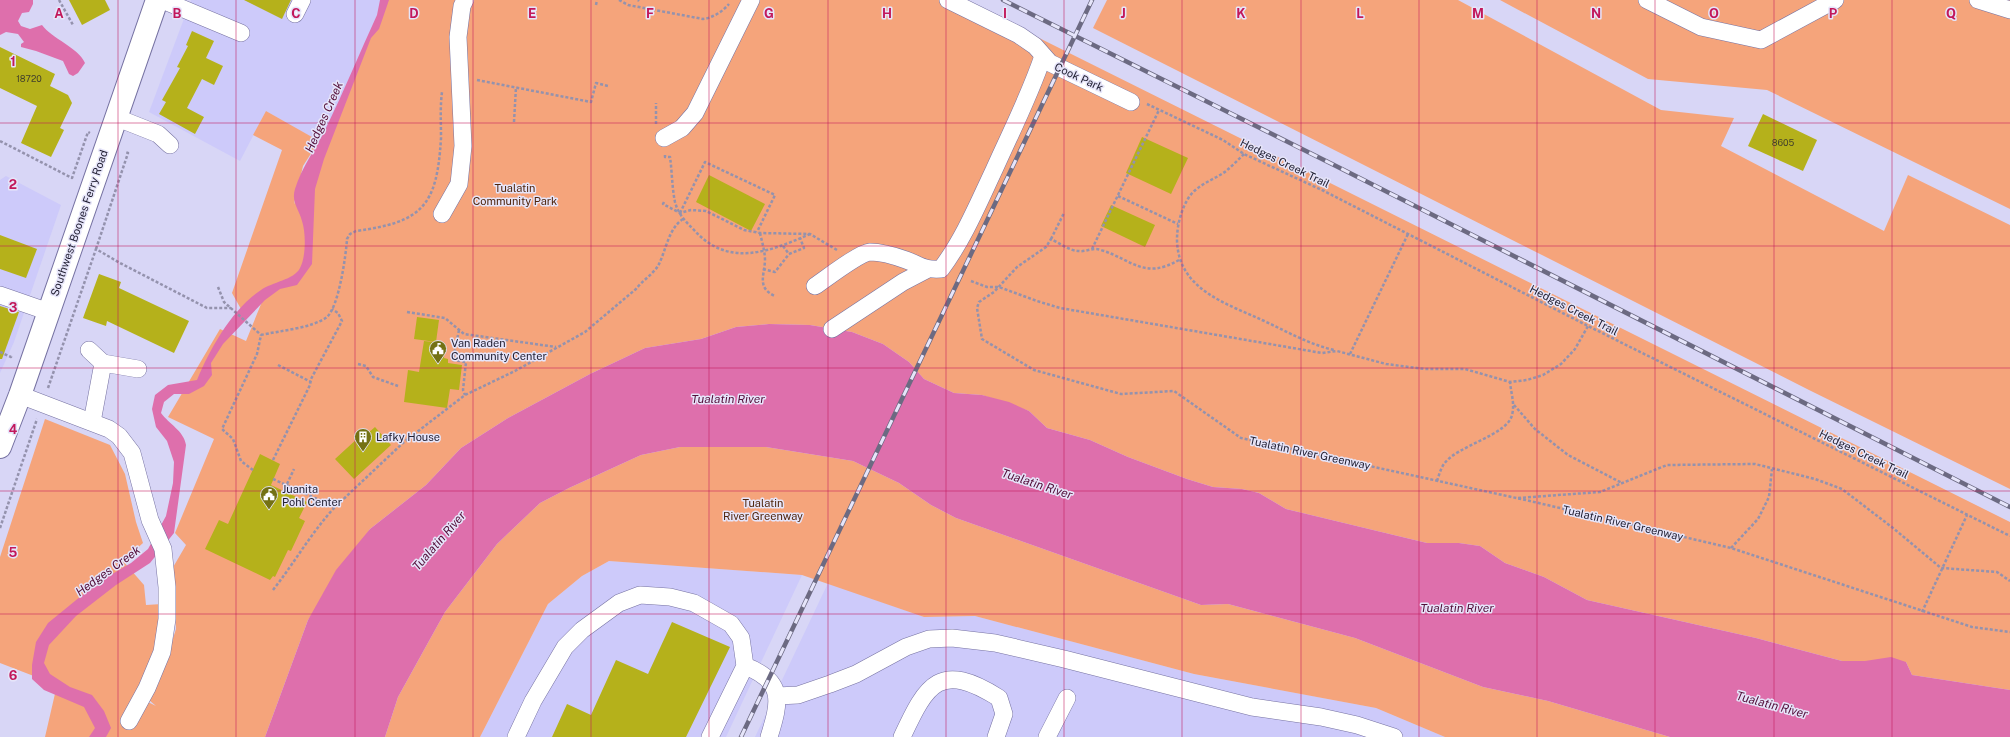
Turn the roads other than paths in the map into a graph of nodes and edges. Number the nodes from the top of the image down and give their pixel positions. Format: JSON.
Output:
{"nodes":[{"id":1,"x":157,"y":0,"type":"edge"},
{"id":2,"x":162,"y":0,"type":"edge"},
{"id":3,"x":465,"y":0,"type":"edge"},
{"id":4,"x":751,"y":0,"type":"edge"},
{"id":5,"x":948,"y":0,"type":"edge"},
{"id":6,"x":1647,"y":0,"type":"edge"},
{"id":7,"x":1836,"y":0,"type":"edge"},
{"id":8,"x":1978,"y":0,"type":"edge"},
{"id":9,"x":2010,"y":10,"type":"edge"},
{"id":10,"x":241,"y":34,"type":"dead end"},
{"id":11,"x":1043,"y":56,"type":"junction"},
{"id":12,"x":1131,"y":102,"type":"road end"},
{"id":13,"x":115,"y":117,"type":"junction"},
{"id":14,"x":660,"y":135,"type":"road end"},
{"id":15,"x":170,"y":145,"type":"dead end"},
{"id":16,"x":442,"y":214,"type":"dead end"},
{"id":17,"x":934,"y":270,"type":"junction"},
{"id":18,"x":815,"y":286,"type":"dead end"},
{"id":19,"x":0,"y":295,"type":"edge"},
{"id":20,"x":48,"y":312,"type":"junction"},
{"id":21,"x":832,"y":329,"type":"dead end"},
{"id":22,"x":89,"y":350,"type":"dead end"},
{"id":23,"x":103,"y":363,"type":"junction"},
{"id":24,"x":138,"y":369,"type":"dead end"},
{"id":25,"x":20,"y":395,"type":"junction"},
{"id":26,"x":92,"y":422,"type":"junction"},
{"id":27,"x":0,"y":447,"type":"edge"},
{"id":28,"x":745,"y":666,"type":"junction"},
{"id":29,"x":777,"y":696,"type":"junction"},
{"id":30,"x":1067,"y":698,"type":"dead end"},
{"id":31,"x":129,"y":721,"type":"dead end"},
{"id":32,"x":516,"y":737,"type":"edge"},
{"id":33,"x":710,"y":737,"type":"edge"},
{"id":34,"x":769,"y":737,"type":"edge"},
{"id":35,"x":902,"y":737,"type":"edge"},
{"id":36,"x":996,"y":737,"type":"edge"},
{"id":37,"x":1047,"y":737,"type":"edge"},
{"id":38,"x":1394,"y":737,"type":"edge"}],
"edges":[{"from":1,"to":13,"type":"main road","name":"Southwest Boones Ferry Road"},
{"from":2,"to":10,"type":"lane"},
{"from":3,"to":16,"type":"lane"},
{"from":4,"to":14,"type":"lane"},
{"from":5,"to":11,"type":"lane","name":"Cook Park"},
{"from":6,"to":7,"type":"lane"},
{"from":8,"to":9,"type":"lane"},
{"from":11,"to":12,"type":"lane","name":"Cook Park"},
{"from":11,"to":17,"type":"lane"},
{"from":13,"to":15,"type":"lane"},
{"from":13,"to":20,"type":"main road","name":"Southwest Boones Ferry Road"},
{"from":17,"to":18,"type":"lane"},
{"from":17,"to":21,"type":"lane"},
{"from":19,"to":20,"type":"lane"},
{"from":20,"to":25,"type":"main road","name":"Southwest Boones Ferry Road"},
{"from":22,"to":23,"type":"lane"},
{"from":23,"to":24,"type":"lane"},
{"from":23,"to":26,"type":"lane"},
{"from":25,"to":26,"type":"lane"},
{"from":25,"to":27,"type":"main road","name":"Southwest Boones Ferry Road"},
{"from":26,"to":31,"type":"lane"},
{"from":28,"to":29,"type":"lane"},
{"from":28,"to":32,"type":"lane"},
{"from":28,"to":33,"type":"lane"},
{"from":29,"to":34,"type":"lane"},
{"from":29,"to":38,"type":"lane"},
{"from":30,"to":37,"type":"lane"},
{"from":35,"to":36,"type":"lane"}]}
